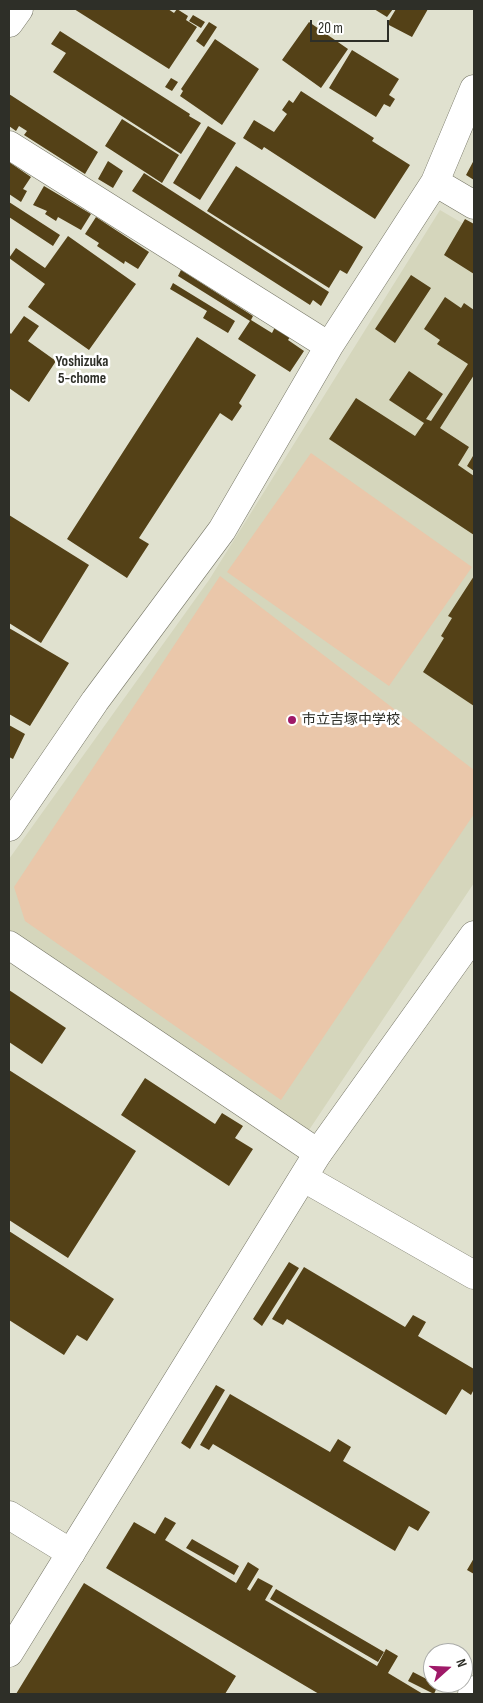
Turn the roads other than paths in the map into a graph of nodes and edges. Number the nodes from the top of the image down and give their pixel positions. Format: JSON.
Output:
{"nodes":[{"id":1,"x":19,"y":9,"type":"edge"},
{"id":2,"x":9,"y":23,"type":"edge"},
{"id":3,"x":474,"y":89,"type":"edge"},
{"id":4,"x":9,"y":145,"type":"edge"},
{"id":5,"x":435,"y":182,"type":"junction"},
{"id":6,"x":474,"y":204,"type":"edge"},
{"id":7,"x":329,"y":346,"type":"junction"},
{"id":8,"x":9,"y":827,"type":"edge"},
{"id":9,"x":474,"y":935,"type":"edge"},
{"id":10,"x":9,"y":945,"type":"edge"},
{"id":11,"x":318,"y":1153,"type":"junction"},
{"id":12,"x":304,"y":1178,"type":"junction"},
{"id":13,"x":474,"y":1275,"type":"edge"},
{"id":14,"x":9,"y":1515,"type":"edge"},
{"id":15,"x":71,"y":1553,"type":"junction"},
{"id":16,"x":9,"y":1653,"type":"edge"},
{"id":17,"x":474,"y":1690,"type":"edge"},
{"id":18,"x":472,"y":1694,"type":"edge"}],
"edges":[{"from":1,"to":2,"type":"street"},
{"from":3,"to":5,"type":"street"},
{"from":4,"to":7,"type":"street"},
{"from":5,"to":6,"type":"street"},
{"from":5,"to":7,"type":"street"},
{"from":7,"to":8,"type":"street"},
{"from":9,"to":11,"type":"street"},
{"from":10,"to":11,"type":"street"},
{"from":11,"to":12,"type":"street"},
{"from":12,"to":13,"type":"street"},
{"from":12,"to":15,"type":"street"},
{"from":14,"to":15,"type":"street"},
{"from":15,"to":16,"type":"street"},
{"from":17,"to":18,"type":"street"}]}
